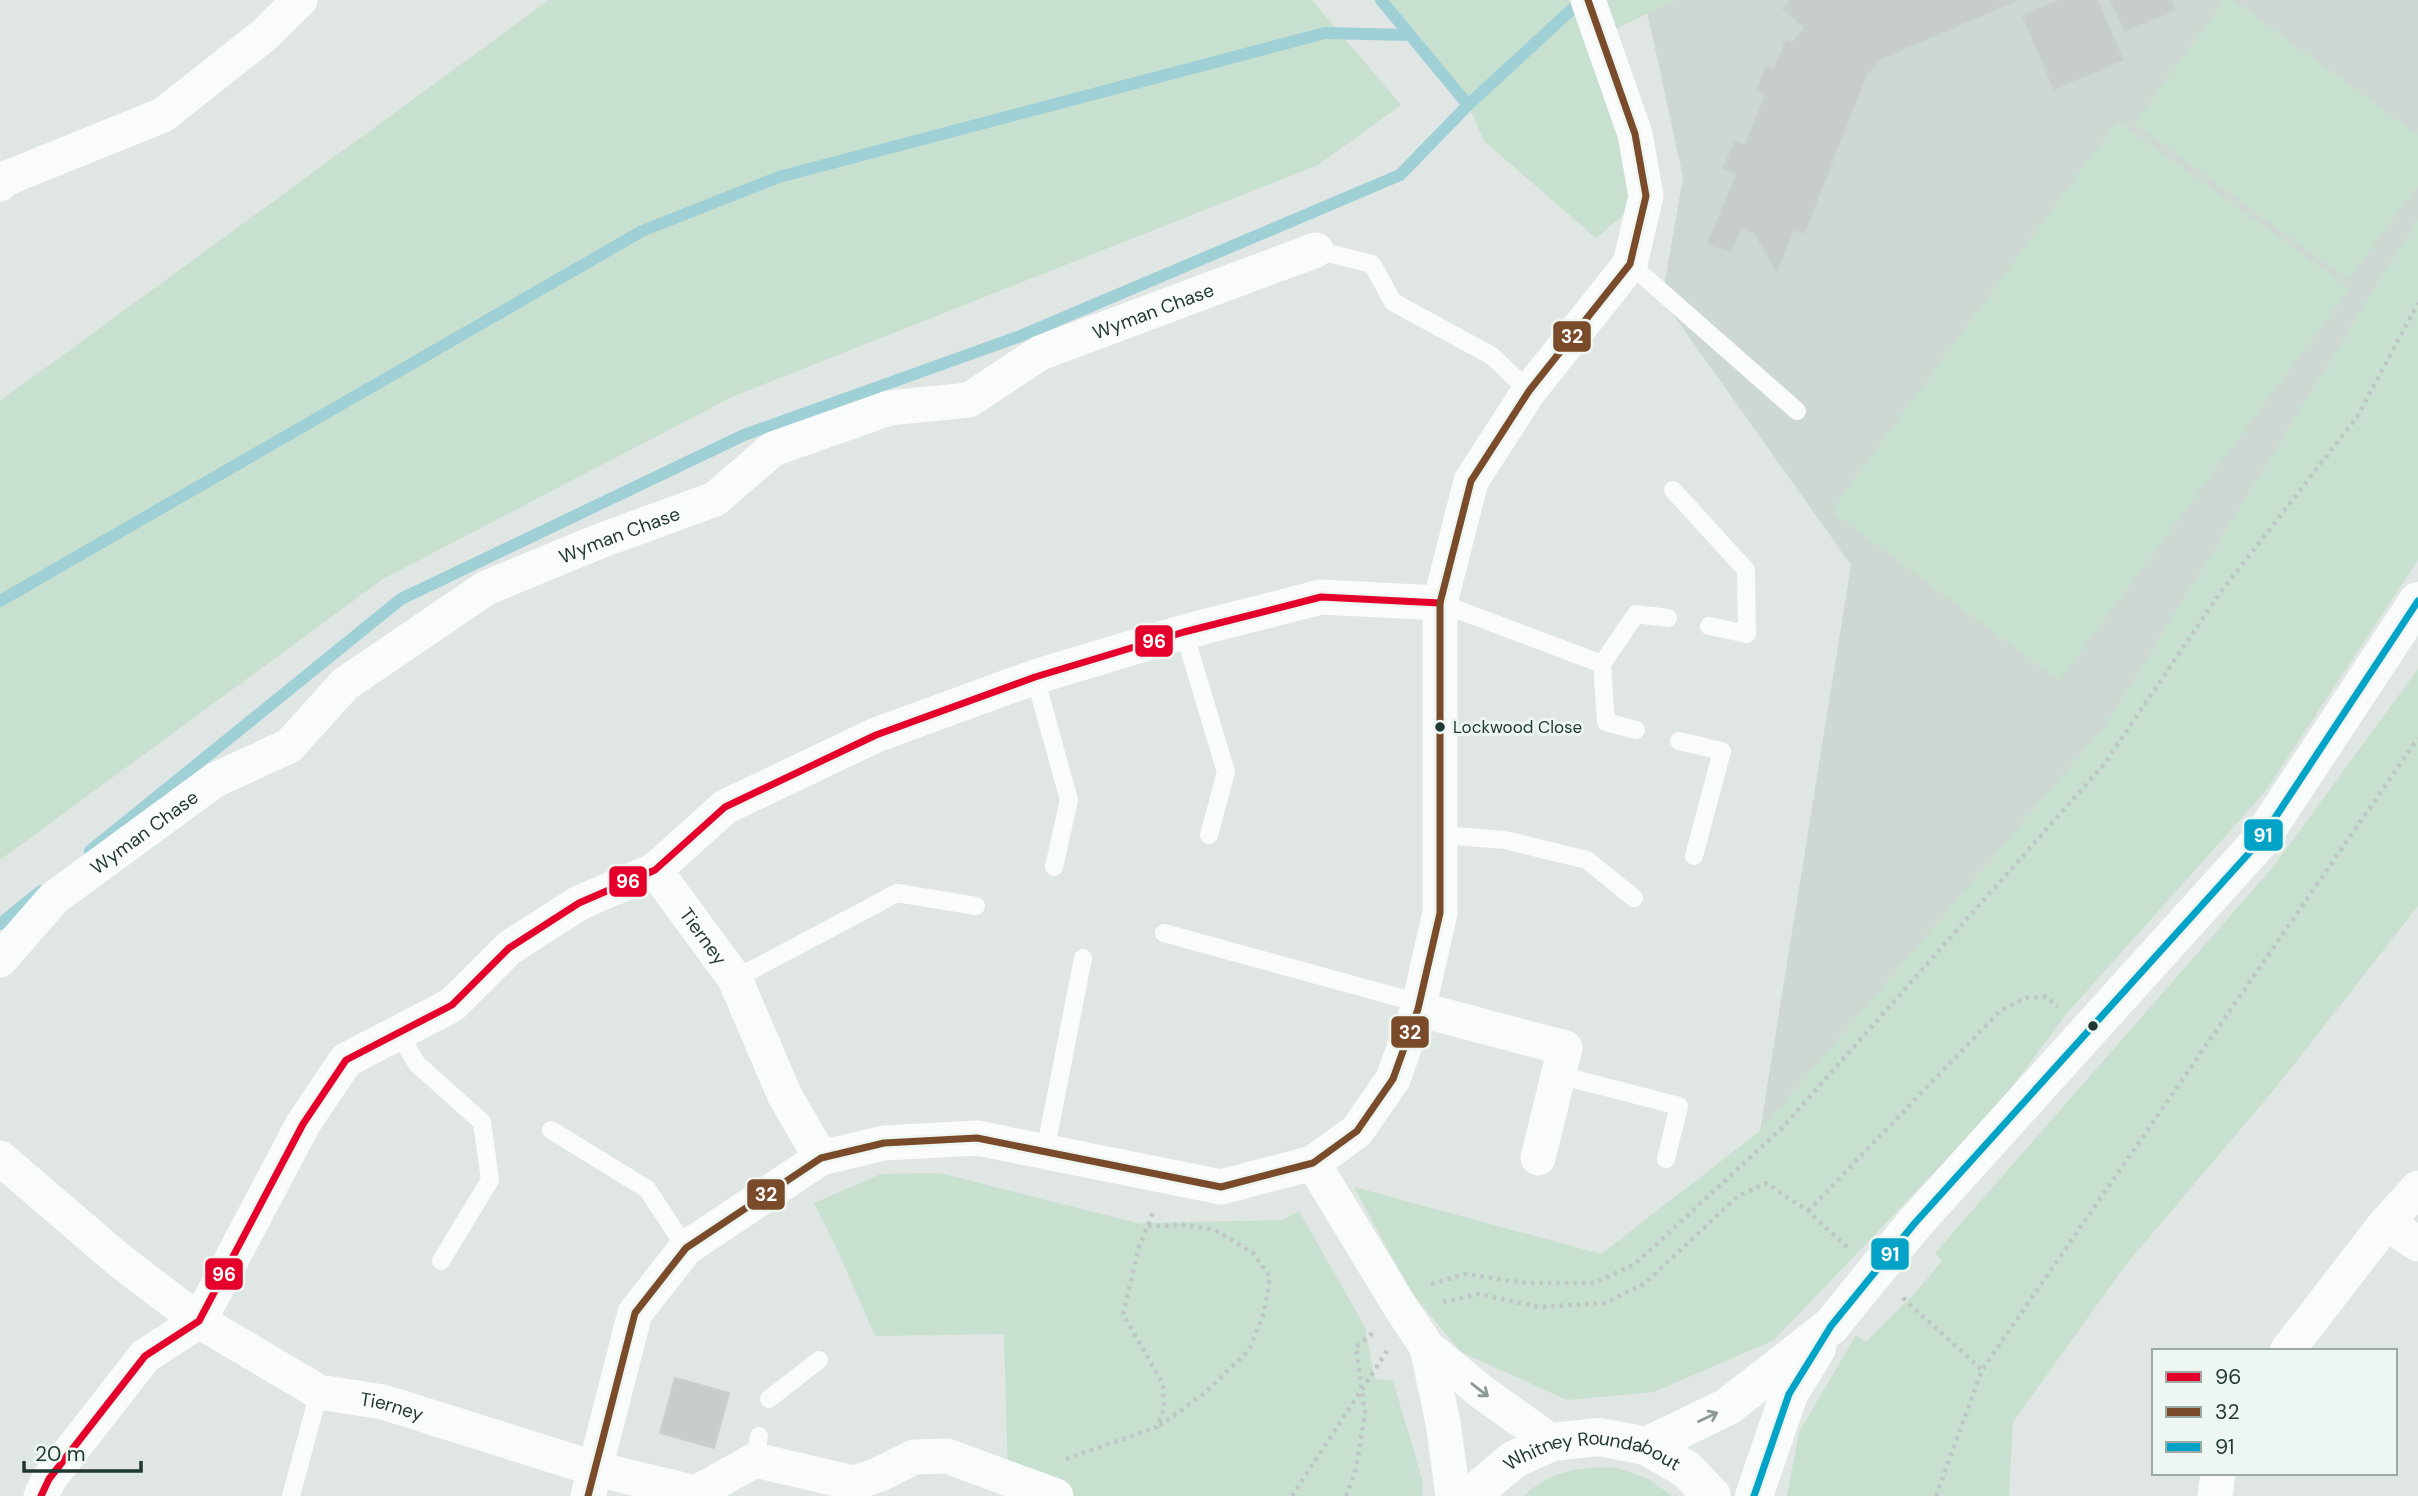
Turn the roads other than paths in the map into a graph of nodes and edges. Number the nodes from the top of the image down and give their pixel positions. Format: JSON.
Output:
{"nodes":[{"id":1,"x":300,"y":0,"type":"edge"},
{"id":2,"x":1588,"y":0,"type":"edge"},
{"id":3,"x":0,"y":184,"type":"edge"},
{"id":4,"x":1316,"y":250,"type":"joint"},
{"id":5,"x":1629,"y":264,"type":"junction"},
{"id":6,"x":1529,"y":391,"type":"junction"},
{"id":7,"x":1797,"y":411,"type":"dead end"},
{"id":8,"x":1673,"y":490,"type":"dead end"},
{"id":9,"x":2418,"y":601,"type":"edge"},
{"id":10,"x":1440,"y":603,"type":"junction"},
{"id":11,"x":1668,"y":618,"type":"dead end"},
{"id":12,"x":1709,"y":625,"type":"dead end"},
{"id":13,"x":1184,"y":632,"type":"junction"},
{"id":14,"x":1602,"y":664,"type":"junction"},
{"id":15,"x":1035,"y":677,"type":"junction"},
{"id":16,"x":1636,"y":730,"type":"dead end"},
{"id":17,"x":1679,"y":741,"type":"dead end"},
{"id":18,"x":1209,"y":835,"type":"dead end"},
{"id":19,"x":1441,"y":835,"type":"junction"},
{"id":20,"x":1694,"y":856,"type":"dead end"},
{"id":21,"x":1054,"y":867,"type":"dead end"},
{"id":22,"x":655,"y":870,"type":"junction"},
{"id":23,"x":1634,"y":898,"type":"dead end"},
{"id":24,"x":976,"y":905,"type":"dead end"},
{"id":25,"x":1164,"y":933,"type":"dead end"},
{"id":26,"x":1083,"y":958,"type":"dead end"},
{"id":27,"x":0,"y":960,"type":"edge"},
{"id":28,"x":735,"y":979,"type":"junction"},
{"id":29,"x":1419,"y":1006,"type":"junction"},
{"id":30,"x":398,"y":1032,"type":"junction"},
{"id":31,"x":1559,"y":1075,"type":"junction"},
{"id":32,"x":551,"y":1130,"type":"dead end"},
{"id":33,"x":1045,"y":1152,"type":"junction"},
{"id":34,"x":0,"y":1158,"type":"edge"},
{"id":35,"x":821,"y":1158,"type":"junction"},
{"id":36,"x":1538,"y":1158,"type":"dead end"},
{"id":37,"x":1665,"y":1158,"type":"dead end"},
{"id":38,"x":1313,"y":1163,"type":"junction"},
{"id":39,"x":2418,"y":1188,"type":"edge"},
{"id":40,"x":2386,"y":1223,"type":"junction"},
{"id":41,"x":2418,"y":1244,"type":"edge"},
{"id":42,"x":686,"y":1248,"type":"junction"},
{"id":43,"x":441,"y":1261,"type":"dead end"},
{"id":44,"x":199,"y":1321,"type":"junction"},
{"id":45,"x":1831,"y":1326,"type":"junction"},
{"id":46,"x":1413,"y":1327,"type":"junction"},
{"id":47,"x":2289,"y":1349,"type":"edge"},
{"id":48,"x":819,"y":1360,"type":"dead end"},
{"id":49,"x":318,"y":1392,"type":"junction"},
{"id":50,"x":769,"y":1399,"type":"dead end"},
{"id":51,"x":1552,"y":1442,"type":"junction"},
{"id":52,"x":1646,"y":1446,"type":"junction"},
{"id":53,"x":2218,"y":1475,"type":"edge"},
{"id":54,"x":592,"y":1483,"type":"edge"},
{"id":55,"x":878,"y":1485,"type":"edge"},
{"id":56,"x":1046,"y":1492,"type":"edge"},
{"id":57,"x":41,"y":1496,"type":"edge"},
{"id":58,"x":290,"y":1496,"type":"edge"},
{"id":59,"x":1453,"y":1496,"type":"edge"},
{"id":60,"x":1475,"y":1496,"type":"edge"},
{"id":61,"x":1712,"y":1496,"type":"edge"},
{"id":62,"x":1754,"y":1496,"type":"edge"},
{"id":63,"x":2215,"y":1496,"type":"edge"}],
"edges":[{"from":1,"to":3,"type":"street"},
{"from":2,"to":5,"type":"street"},
{"from":4,"to":6,"type":"lane"},
{"from":4,"to":27,"type":"street","name":"Wyman Chase"},
{"from":5,"to":6,"type":"street"},
{"from":5,"to":7,"type":"lane"},
{"from":6,"to":10,"type":"street"},
{"from":8,"to":12,"type":"lane"},
{"from":9,"to":45,"type":"street","bridge":true},
{"from":10,"to":13,"type":"street"},
{"from":10,"to":14,"type":"lane"},
{"from":10,"to":19,"type":"street"},
{"from":11,"to":14,"type":"lane"},
{"from":13,"to":15,"type":"street"},
{"from":13,"to":18,"type":"lane"},
{"from":14,"to":16,"type":"lane"},
{"from":15,"to":21,"type":"lane"},
{"from":15,"to":22,"type":"street"},
{"from":17,"to":20,"type":"lane"},
{"from":19,"to":23,"type":"lane"},
{"from":19,"to":29,"type":"street"},
{"from":22,"to":28,"type":"street","name":"Tierney"},
{"from":22,"to":30,"type":"street"},
{"from":24,"to":28,"type":"lane"},
{"from":25,"to":29,"type":"lane"},
{"from":26,"to":33,"type":"lane"},
{"from":28,"to":35,"type":"street","name":"Tierney"},
{"from":29,"to":31,"type":"street"},
{"from":29,"to":38,"type":"street"},
{"from":30,"to":43,"type":"lane"},
{"from":30,"to":44,"type":"street"},
{"from":31,"to":36,"type":"street"},
{"from":31,"to":37,"type":"lane"},
{"from":32,"to":42,"type":"lane"},
{"from":33,"to":35,"type":"street"},
{"from":33,"to":38,"type":"street"},
{"from":34,"to":44,"type":"street"},
{"from":35,"to":42,"type":"street"},
{"from":38,"to":46,"type":"street"},
{"from":39,"to":40,"type":"street"},
{"from":40,"to":41,"type":"street"},
{"from":40,"to":47,"type":"street"},
{"from":42,"to":54,"type":"street"},
{"from":44,"to":49,"type":"street","name":"Tierney"},
{"from":44,"to":57,"type":"street"},
{"from":52,"to":45,"type":"street","one_way":true},
{"from":45,"to":62,"type":"street"},
{"from":46,"to":51,"type":"street","one_way":true},
{"from":46,"to":59,"type":"street"},
{"from":48,"to":50,"type":"lane"},
{"from":49,"to":54,"type":"street","name":"Tierney"},
{"from":49,"to":58,"type":"lane"},
{"from":51,"to":52,"type":"street","name":"Whitney Roundabout"},
{"from":51,"to":60,"type":"street","name":"Whitney Roundabout"},
{"from":52,"to":61,"type":"street","name":"Whitney Roundabout"},
{"from":53,"to":63,"type":"street"},
{"from":54,"to":55,"type":"street","name":"Tierney"},
{"from":55,"to":56,"type":"street"}]}
